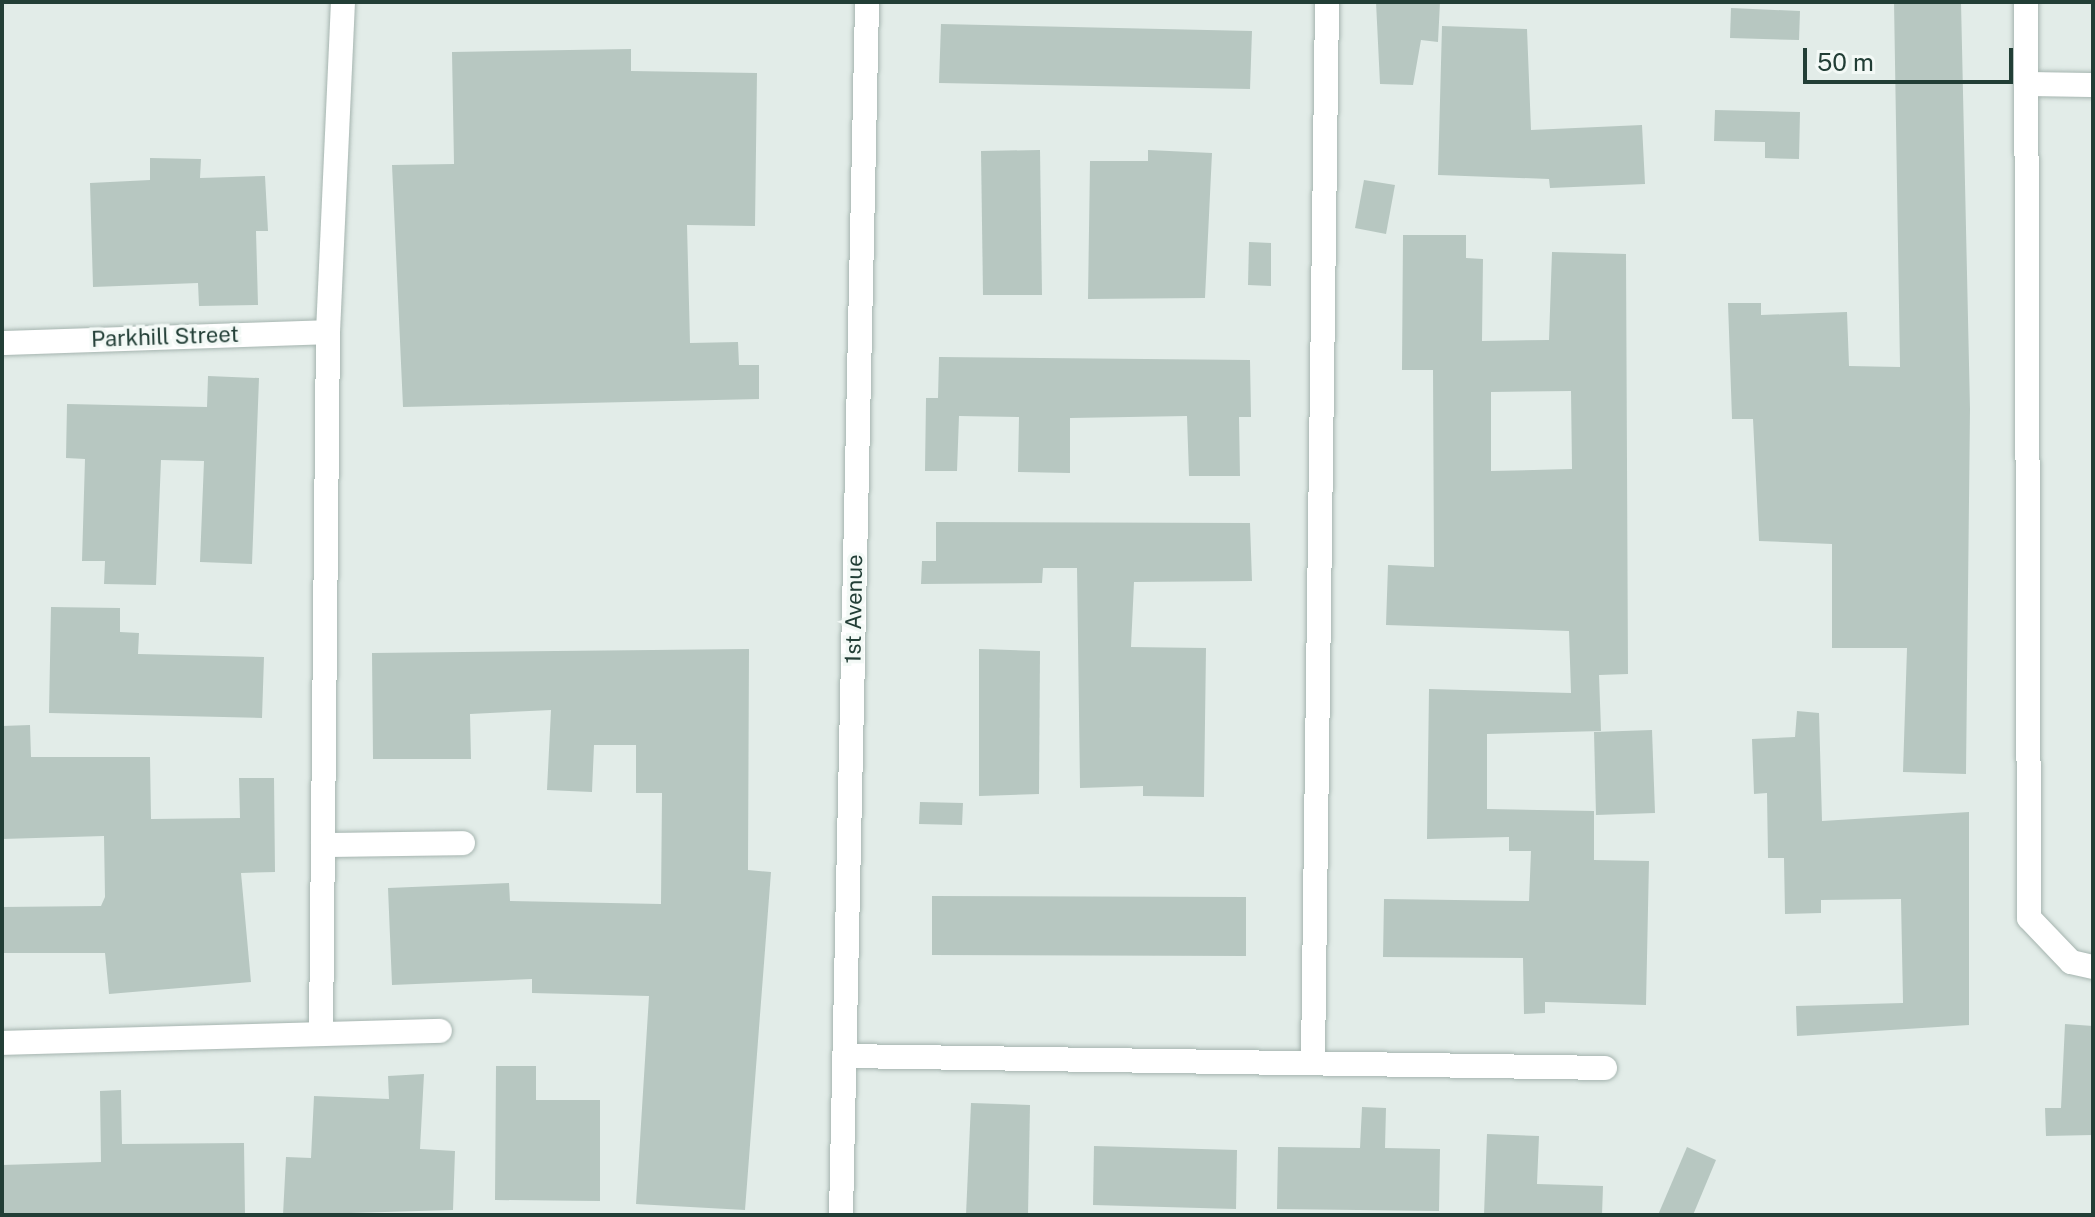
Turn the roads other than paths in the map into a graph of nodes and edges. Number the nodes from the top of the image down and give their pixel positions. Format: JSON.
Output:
{"nodes":[{"id":1,"x":343,"y":2,"type":"edge"},
{"id":2,"x":867,"y":2,"type":"edge"},
{"id":3,"x":1327,"y":2,"type":"edge"},
{"id":4,"x":2026,"y":2,"type":"edge"},
{"id":5,"x":2026,"y":84,"type":"junction"},
{"id":6,"x":2093,"y":85,"type":"edge"},
{"id":7,"x":328,"y":332,"type":"junction"},
{"id":8,"x":2,"y":343,"type":"edge"},
{"id":9,"x":463,"y":843,"type":"dead end"},
{"id":10,"x":323,"y":845,"type":"junction"},
{"id":11,"x":2093,"y":967,"type":"edge"},
{"id":12,"x":440,"y":1031,"type":"dead end"},
{"id":13,"x":321,"y":1034,"type":"junction"},
{"id":14,"x":2,"y":1043,"type":"edge"},
{"id":15,"x":845,"y":1056,"type":"junction"},
{"id":16,"x":1313,"y":1059,"type":"junction"},
{"id":17,"x":1605,"y":1068,"type":"dead end"},
{"id":18,"x":841,"y":1215,"type":"edge"}],
"edges":[{"from":1,"to":7,"type":"street"},
{"from":2,"to":15,"type":"street","name":"1st Avenue"},
{"from":3,"to":16,"type":"street"},
{"from":4,"to":5,"type":"street"},
{"from":5,"to":6,"type":"street"},
{"from":5,"to":11,"type":"street"},
{"from":7,"to":8,"type":"street","name":"Parkhill Street"},
{"from":7,"to":10,"type":"street"},
{"from":9,"to":10,"type":"street"},
{"from":10,"to":13,"type":"street"},
{"from":12,"to":13,"type":"street"},
{"from":13,"to":14,"type":"street"},
{"from":15,"to":16,"type":"street"},
{"from":15,"to":18,"type":"street","name":"1st Avenue"},
{"from":16,"to":17,"type":"street"}]}
